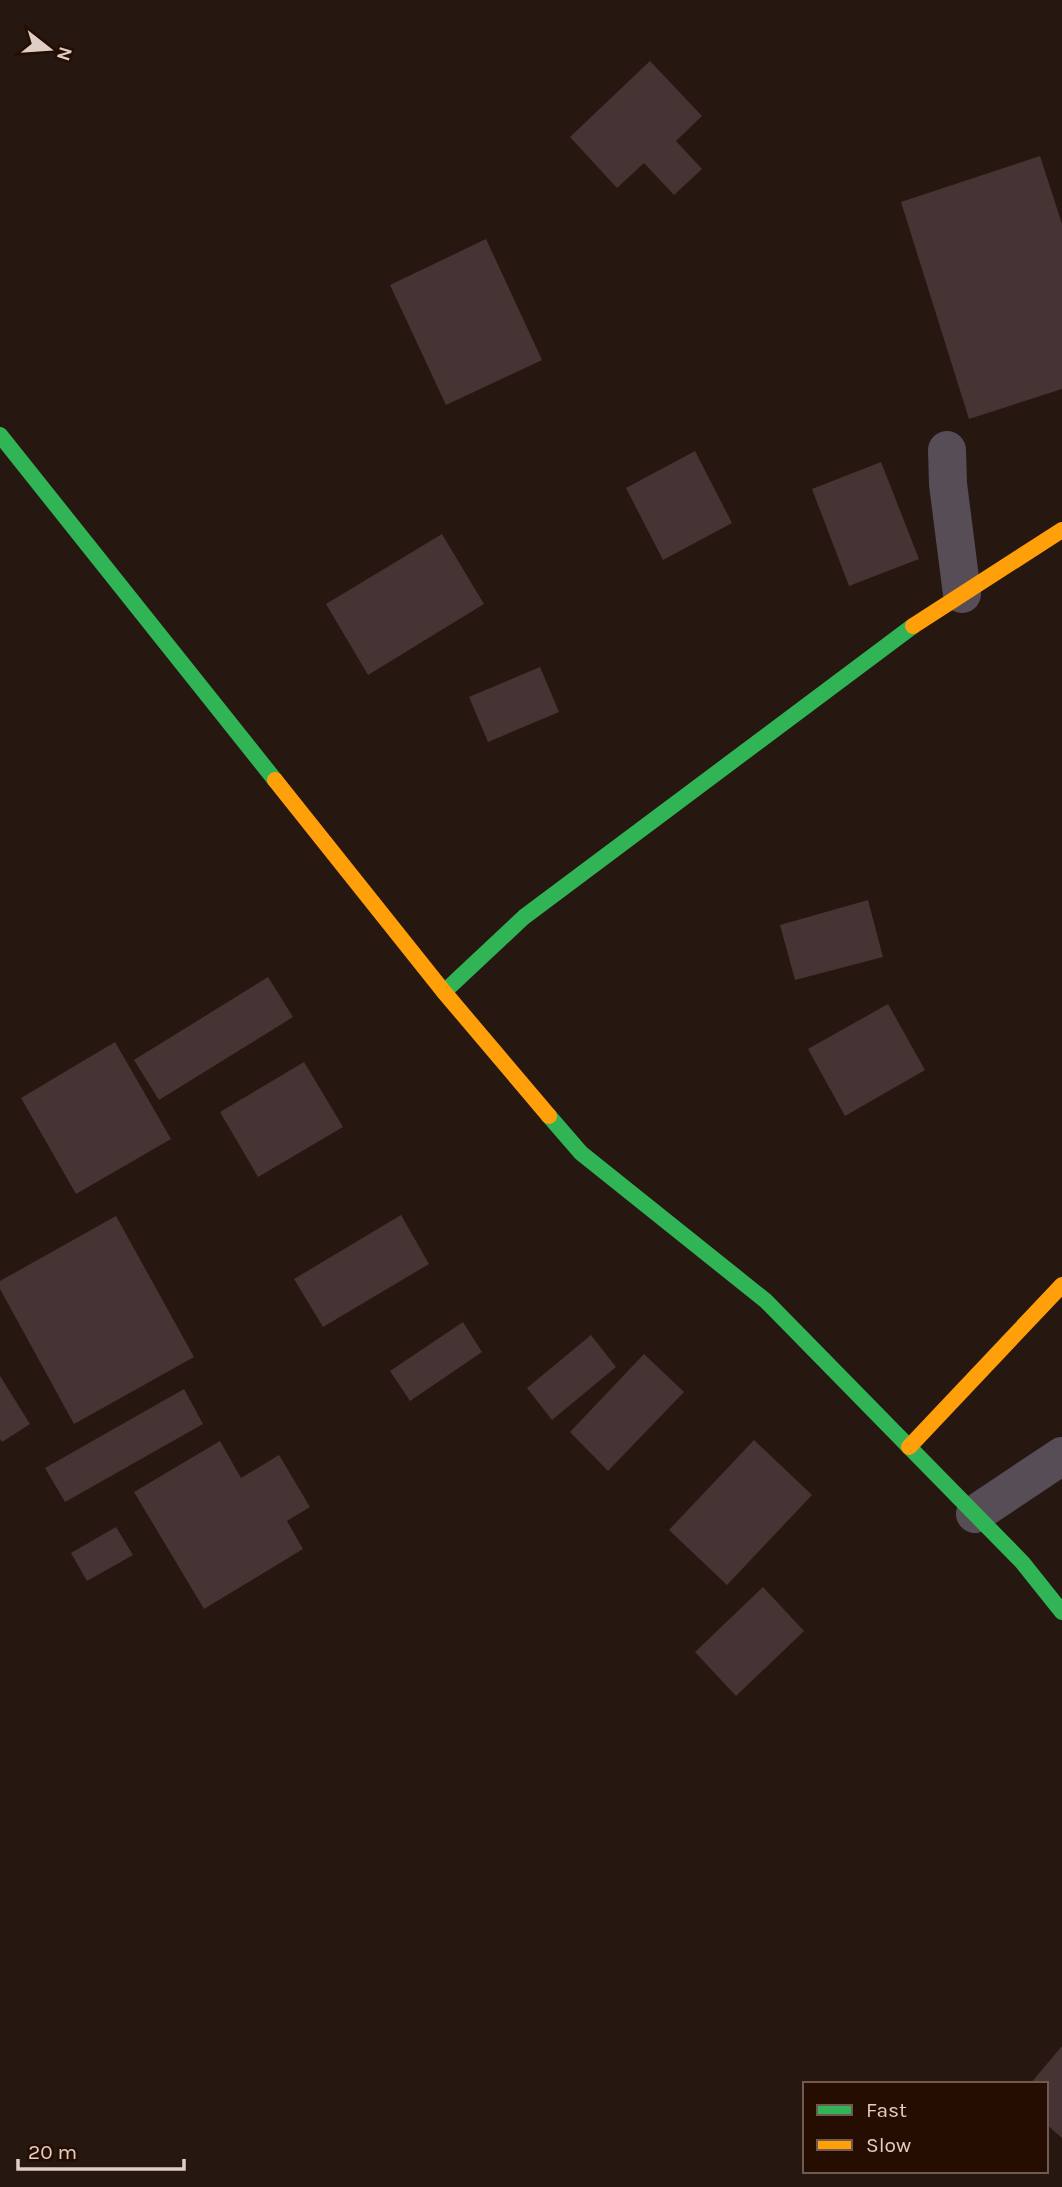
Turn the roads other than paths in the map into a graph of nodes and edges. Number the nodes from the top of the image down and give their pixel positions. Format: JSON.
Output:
{"nodes":[{"id":1,"x":0,"y":435,"type":"edge"},
{"id":2,"x":947,"y":450,"type":"dead end"},
{"id":3,"x":1062,"y":530,"type":"edge"},
{"id":4,"x":962,"y":594,"type":"junction"},
{"id":5,"x":444,"y":992,"type":"junction"},
{"id":6,"x":1062,"y":1284,"type":"edge"},
{"id":7,"x":909,"y":1447,"type":"junction"},
{"id":8,"x":1062,"y":1456,"type":"edge"},
{"id":9,"x":975,"y":1514,"type":"junction"},
{"id":10,"x":1062,"y":1612,"type":"edge"}],
"edges":[{"from":1,"to":5,"type":"street"},
{"from":2,"to":4,"type":"street"},
{"from":3,"to":4,"type":"street"},
{"from":4,"to":5,"type":"street"},
{"from":5,"to":7,"type":"street"},
{"from":6,"to":7,"type":"street"},
{"from":7,"to":9,"type":"street"},
{"from":8,"to":9,"type":"street"},
{"from":9,"to":10,"type":"street"}]}
